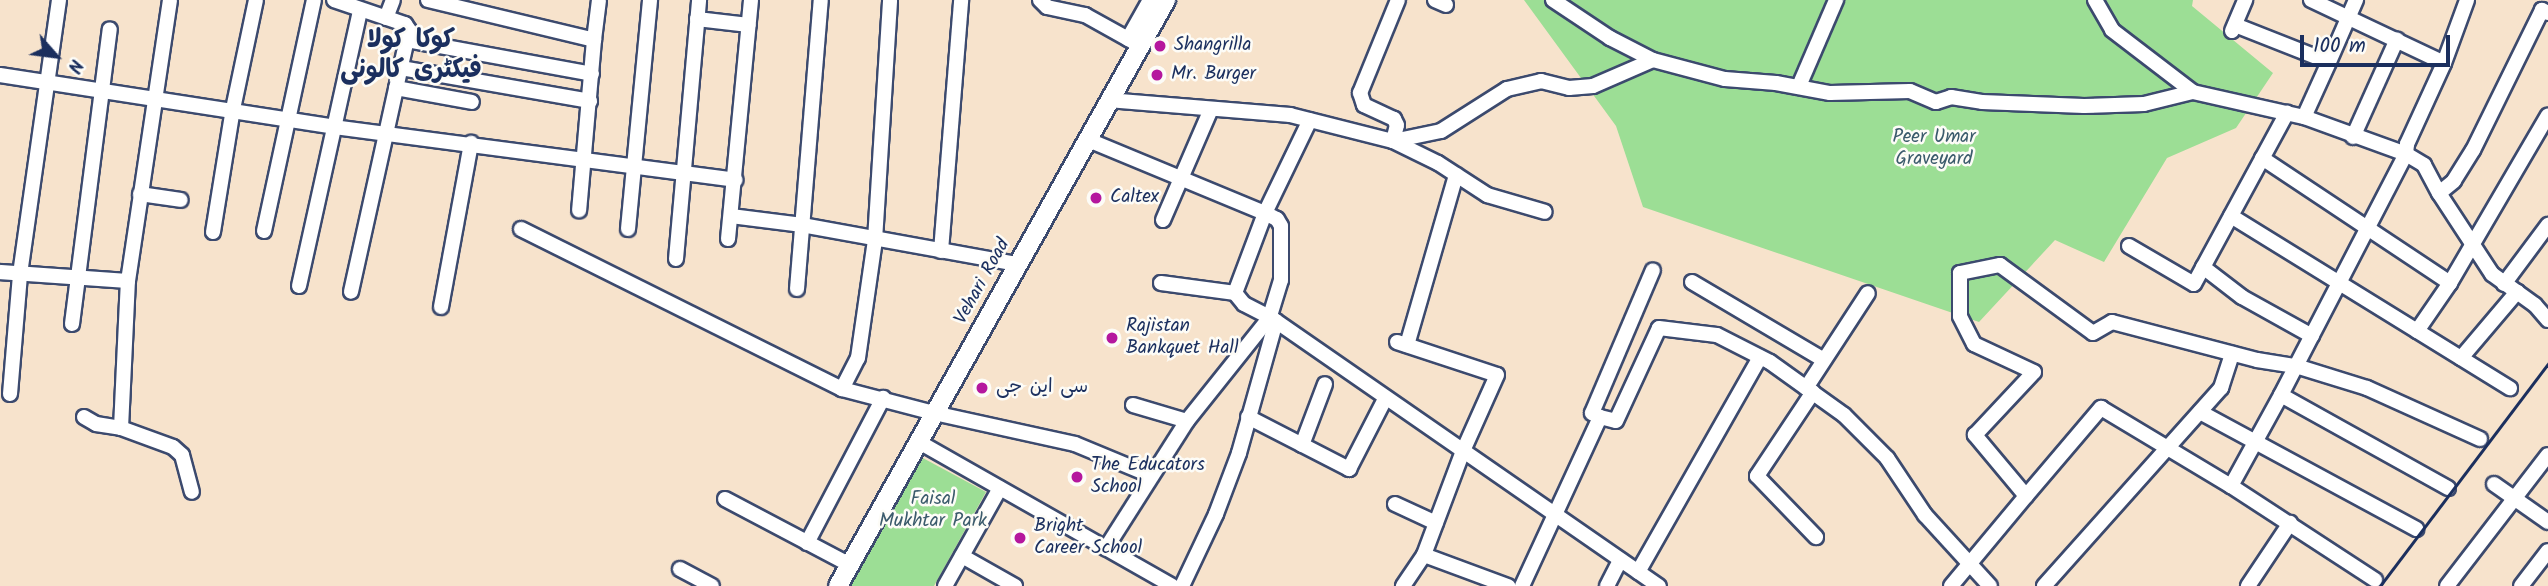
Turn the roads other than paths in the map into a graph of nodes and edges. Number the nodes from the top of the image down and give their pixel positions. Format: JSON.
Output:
{"nodes":[{"id":1,"x":59,"y":0,"type":"edge"},
{"id":2,"x":170,"y":0,"type":"edge"},
{"id":3,"x":256,"y":0,"type":"edge"},
{"id":4,"x":314,"y":0,"type":"edge"},
{"id":5,"x":334,"y":0,"type":"edge"},
{"id":6,"x":393,"y":0,"type":"edge"},
{"id":7,"x":428,"y":0,"type":"edge"},
{"id":8,"x":599,"y":0,"type":"edge"},
{"id":9,"x":650,"y":0,"type":"edge"},
{"id":10,"x":699,"y":0,"type":"edge"},
{"id":11,"x":751,"y":0,"type":"edge"},
{"id":12,"x":821,"y":0,"type":"edge"},
{"id":13,"x":890,"y":0,"type":"edge"},
{"id":14,"x":961,"y":0,"type":"edge"},
{"id":15,"x":1040,"y":0,"type":"edge"},
{"id":16,"x":1086,"y":0,"type":"edge"},
{"id":17,"x":1150,"y":0,"type":"edge"},
{"id":18,"x":1166,"y":0,"type":"edge"},
{"id":19,"x":1398,"y":0,"type":"edge"},
{"id":20,"x":1553,"y":0,"type":"edge"},
{"id":21,"x":1836,"y":0,"type":"edge"},
{"id":22,"x":2095,"y":0,"type":"edge"},
{"id":23,"x":2245,"y":0,"type":"edge"},
{"id":24,"x":2311,"y":0,"type":"edge"},
{"id":25,"x":2356,"y":0,"type":"edge"},
{"id":26,"x":2467,"y":0,"type":"edge"},
{"id":27,"x":360,"y":10,"type":"junction"},
{"id":28,"x":2548,"y":13,"type":"edge"},
{"id":29,"x":1085,"y":15,"type":"junction"},
{"id":30,"x":2349,"y":16,"type":"junction"},
{"id":31,"x":386,"y":18,"type":"junction"},
{"id":32,"x":697,"y":19,"type":"junction"},
{"id":33,"x":749,"y":25,"type":"junction"},
{"id":34,"x":110,"y":29,"type":"dead end"},
{"id":35,"x":2398,"y":39,"type":"junction"},
{"id":36,"x":407,"y":40,"type":"junction"},
{"id":37,"x":594,"y":40,"type":"junction"},
{"id":38,"x":1135,"y":42,"type":"junction"},
{"id":39,"x":1653,"y":60,"type":"junction"},
{"id":40,"x":2329,"y":62,"type":"junction"},
{"id":41,"x":2444,"y":63,"type":"junction"},
{"id":42,"x":401,"y":68,"type":"junction"},
{"id":43,"x":592,"y":74,"type":"junction"},
{"id":44,"x":0,"y":75,"type":"edge"},
{"id":45,"x":46,"y":82,"type":"junction"},
{"id":46,"x":1799,"y":86,"type":"junction"},
{"id":47,"x":396,"y":88,"type":"junction"},
{"id":48,"x":102,"y":91,"type":"junction"},
{"id":49,"x":2193,"y":92,"type":"junction"},
{"id":50,"x":155,"y":99,"type":"junction"},
{"id":51,"x":1108,"y":100,"type":"junction"},
{"id":52,"x":590,"y":101,"type":"junction"},
{"id":53,"x":472,"y":102,"type":"dead end"},
{"id":54,"x":233,"y":109,"type":"junction"},
{"id":55,"x":1211,"y":109,"type":"junction"},
{"id":56,"x":2287,"y":113,"type":"junction"},
{"id":57,"x":2548,"y":115,"type":"edge"},
{"id":58,"x":2304,"y":117,"type":"junction"},
{"id":59,"x":287,"y":120,"type":"junction"},
{"id":60,"x":1310,"y":120,"type":"junction"},
{"id":61,"x":334,"y":127,"type":"junction"},
{"id":62,"x":386,"y":133,"type":"junction"},
{"id":63,"x":2353,"y":137,"type":"junction"},
{"id":64,"x":1086,"y":139,"type":"junction"},
{"id":65,"x":1393,"y":141,"type":"junction"},
{"id":66,"x":471,"y":143,"type":"junction"},
{"id":67,"x":2406,"y":154,"type":"junction"},
{"id":68,"x":2262,"y":158,"type":"junction"},
{"id":69,"x":585,"y":162,"type":"junction"},
{"id":70,"x":634,"y":169,"type":"junction"},
{"id":71,"x":684,"y":173,"type":"junction"},
{"id":72,"x":1182,"y":176,"type":"junction"},
{"id":73,"x":1456,"y":176,"type":"junction"},
{"id":74,"x":736,"y":180,"type":"junction"},
{"id":75,"x":2439,"y":193,"type":"junction"},
{"id":76,"x":140,"y":194,"type":"junction"},
{"id":77,"x":181,"y":200,"type":"dead end"},
{"id":78,"x":579,"y":210,"type":"dead end"},
{"id":79,"x":1545,"y":212,"type":"dead end"},
{"id":80,"x":1265,"y":213,"type":"junction"},
{"id":81,"x":731,"y":216,"type":"junction"},
{"id":82,"x":2231,"y":216,"type":"junction"},
{"id":83,"x":1163,"y":220,"type":"dead end"},
{"id":84,"x":802,"y":225,"type":"junction"},
{"id":85,"x":2548,"y":225,"type":"edge"},
{"id":86,"x":2368,"y":228,"type":"junction"},
{"id":87,"x":521,"y":229,"type":"dead end"},
{"id":88,"x":628,"y":229,"type":"dead end"},
{"id":89,"x":264,"y":231,"type":"dead end"},
{"id":90,"x":213,"y":232,"type":"dead end"},
{"id":91,"x":728,"y":239,"type":"dead end"},
{"id":92,"x":875,"y":240,"type":"junction"},
{"id":93,"x":2471,"y":244,"type":"junction"},
{"id":94,"x":2129,"y":246,"type":"dead end"},
{"id":95,"x":941,"y":251,"type":"junction"},
{"id":96,"x":676,"y":260,"type":"dead end"},
{"id":97,"x":1017,"y":264,"type":"junction"},
{"id":98,"x":2203,"y":267,"type":"junction"},
{"id":99,"x":1653,"y":270,"type":"dead end"},
{"id":100,"x":0,"y":272,"type":"edge"},
{"id":101,"x":20,"y":274,"type":"junction"},
{"id":102,"x":76,"y":278,"type":"junction"},
{"id":103,"x":128,"y":281,"type":"junction"},
{"id":104,"x":1692,"y":282,"type":"dead end"},
{"id":105,"x":1161,"y":283,"type":"dead end"},
{"id":106,"x":2339,"y":283,"type":"junction"},
{"id":107,"x":2450,"y":283,"type":"junction"},
{"id":108,"x":2504,"y":284,"type":"junction"},
{"id":109,"x":299,"y":286,"type":"dead end"},
{"id":110,"x":797,"y":289,"type":"dead end"},
{"id":111,"x":351,"y":292,"type":"dead end"},
{"id":112,"x":2517,"y":292,"type":"junction"},
{"id":113,"x":1235,"y":293,"type":"junction"},
{"id":114,"x":1868,"y":293,"type":"dead end"},
{"id":115,"x":441,"y":307,"type":"dead end"},
{"id":116,"x":1273,"y":319,"type":"junction"},
{"id":117,"x":2548,"y":320,"type":"edge"},
{"id":118,"x":72,"y":324,"type":"dead end"},
{"id":119,"x":2417,"y":331,"type":"junction"},
{"id":120,"x":2312,"y":336,"type":"junction"},
{"id":121,"x":2232,"y":354,"type":"junction"},
{"id":122,"x":1760,"y":357,"type":"junction"},
{"id":123,"x":2461,"y":358,"type":"junction"},
{"id":124,"x":1824,"y":360,"type":"junction"},
{"id":125,"x":2296,"y":366,"type":"junction"},
{"id":126,"x":1325,"y":384,"type":"dead end"},
{"id":127,"x":842,"y":388,"type":"junction"},
{"id":128,"x":2510,"y":388,"type":"dead end"},
{"id":129,"x":1810,"y":390,"type":"junction"},
{"id":130,"x":10,"y":394,"type":"dead end"},
{"id":131,"x":2281,"y":395,"type":"junction"},
{"id":132,"x":883,"y":398,"type":"junction"},
{"id":133,"x":1385,"y":399,"type":"junction"},
{"id":134,"x":1133,"y":405,"type":"dead end"},
{"id":135,"x":2200,"y":411,"type":"junction"},
{"id":136,"x":934,"y":413,"type":"junction"},
{"id":137,"x":84,"y":417,"type":"dead end"},
{"id":138,"x":1248,"y":417,"type":"junction"},
{"id":139,"x":1600,"y":417,"type":"junction"},
{"id":140,"x":1187,"y":421,"type":"junction"},
{"id":141,"x":121,"y":428,"type":"junction"},
{"id":142,"x":2480,"y":439,"type":"dead end"},
{"id":143,"x":2254,"y":441,"type":"junction"},
{"id":144,"x":919,"y":442,"type":"junction"},
{"id":145,"x":1302,"y":444,"type":"junction"},
{"id":146,"x":2167,"y":448,"type":"junction"},
{"id":147,"x":1463,"y":451,"type":"junction"},
{"id":148,"x":2548,"y":455,"type":"edge"},
{"id":149,"x":1150,"y":475,"type":"junction"},
{"id":150,"x":2494,"y":484,"type":"dead end"},
{"id":151,"x":2231,"y":486,"type":"junction"},
{"id":152,"x":1000,"y":488,"type":"junction"},
{"id":153,"x":2448,"y":488,"type":"dead end"},
{"id":154,"x":192,"y":492,"type":"dead end"},
{"id":155,"x":2026,"y":496,"type":"junction"},
{"id":156,"x":726,"y":499,"type":"dead end"},
{"id":157,"x":2514,"y":499,"type":"junction"},
{"id":158,"x":1395,"y":504,"type":"dead end"},
{"id":159,"x":1556,"y":516,"type":"junction"},
{"id":160,"x":2548,"y":522,"type":"edge"},
{"id":161,"x":1436,"y":523,"type":"junction"},
{"id":162,"x":2290,"y":523,"type":"junction"},
{"id":163,"x":2416,"y":529,"type":"dead end"},
{"id":164,"x":1816,"y":537,"type":"dead end"},
{"id":165,"x":807,"y":543,"type":"junction"},
{"id":166,"x":1106,"y":548,"type":"junction"},
{"id":167,"x":2548,"y":551,"type":"edge"},
{"id":168,"x":1424,"y":555,"type":"junction"},
{"id":169,"x":962,"y":556,"type":"junction"},
{"id":170,"x":1620,"y":560,"type":"junction"},
{"id":171,"x":850,"y":565,"type":"junction"},
{"id":172,"x":1969,"y":565,"type":"junction"},
{"id":173,"x":680,"y":569,"type":"dead end"},
{"id":174,"x":1638,"y":572,"type":"junction"},
{"id":175,"x":2375,"y":580,"type":"dead end"},
{"id":176,"x":712,"y":586,"type":"edge"},
{"id":177,"x":838,"y":586,"type":"edge"},
{"id":178,"x":945,"y":586,"type":"edge"},
{"id":179,"x":1015,"y":586,"type":"edge"},
{"id":180,"x":1172,"y":586,"type":"edge"},
{"id":181,"x":1182,"y":586,"type":"edge"},
{"id":182,"x":1403,"y":586,"type":"edge"},
{"id":183,"x":1508,"y":586,"type":"edge"},
{"id":184,"x":1522,"y":586,"type":"edge"},
{"id":185,"x":1607,"y":586,"type":"edge"},
{"id":186,"x":1659,"y":586,"type":"edge"},
{"id":187,"x":1951,"y":586,"type":"edge"},
{"id":188,"x":1990,"y":586,"type":"edge"},
{"id":189,"x":2044,"y":586,"type":"edge"},
{"id":190,"x":2248,"y":586,"type":"edge"},
{"id":191,"x":2447,"y":586,"type":"edge"},
{"id":192,"x":2521,"y":586,"type":"edge"}],
"edges":[{"from":1,"to":45,"type":"street"},
{"from":2,"to":50,"type":"street"},
{"from":3,"to":54,"type":"street"},
{"from":4,"to":59,"type":"street"},
{"from":5,"to":27,"type":"street"},
{"from":6,"to":31,"type":"street"},
{"from":7,"to":37,"type":"street"},
{"from":8,"to":37,"type":"street"},
{"from":9,"to":70,"type":"street"},
{"from":10,"to":32,"type":"street"},
{"from":11,"to":33,"type":"street"},
{"from":12,"to":84,"type":"street"},
{"from":13,"to":92,"type":"street"},
{"from":14,"to":95,"type":"street"},
{"from":15,"to":29,"type":"street"},
{"from":16,"to":29,"type":"street"},
{"from":17,"to":38,"type":"street"},
{"from":18,"to":38,"type":"main road","name":"Vehari Road"},
{"from":19,"to":65,"type":"street"},
{"from":20,"to":39,"type":"street"},
{"from":21,"to":46,"type":"street"},
{"from":22,"to":49,"type":"street"},
{"from":23,"to":40,"type":"street"},
{"from":24,"to":30,"type":"street"},
{"from":25,"to":30,"type":"street"},
{"from":26,"to":41,"type":"street"},
{"from":27,"to":31,"type":"street"},
{"from":27,"to":61,"type":"street"},
{"from":28,"to":75,"type":"street"},
{"from":29,"to":38,"type":"street"},
{"from":30,"to":35,"type":"street"},
{"from":30,"to":40,"type":"street"},
{"from":31,"to":36,"type":"street"},
{"from":32,"to":33,"type":"street"},
{"from":32,"to":71,"type":"street"},
{"from":33,"to":74,"type":"street"},
{"from":34,"to":48,"type":"street"},
{"from":35,"to":41,"type":"street"},
{"from":35,"to":63,"type":"street"},
{"from":36,"to":42,"type":"street"},
{"from":36,"to":43,"type":"street"},
{"from":37,"to":43,"type":"street"},
{"from":38,"to":51,"type":"main road","name":"Vehari Road"},
{"from":39,"to":46,"type":"street"},
{"from":39,"to":65,"type":"street"},
{"from":40,"to":58,"type":"street"},
{"from":41,"to":67,"type":"street"},
{"from":42,"to":47,"type":"street"},
{"from":42,"to":52,"type":"street"},
{"from":43,"to":52,"type":"street"},
{"from":44,"to":45,"type":"street"},
{"from":45,"to":48,"type":"street"},
{"from":45,"to":101,"type":"street"},
{"from":46,"to":49,"type":"street"},
{"from":47,"to":53,"type":"street"},
{"from":47,"to":62,"type":"street"},
{"from":48,"to":50,"type":"street"},
{"from":48,"to":102,"type":"street"},
{"from":49,"to":56,"type":"street"},
{"from":50,"to":54,"type":"street"},
{"from":50,"to":76,"type":"street"},
{"from":51,"to":55,"type":"street"},
{"from":51,"to":64,"type":"main road","name":"Vehari Road"},
{"from":52,"to":69,"type":"street"},
{"from":54,"to":59,"type":"street"},
{"from":54,"to":90,"type":"street"},
{"from":55,"to":60,"type":"street"},
{"from":55,"to":72,"type":"street"},
{"from":56,"to":58,"type":"street"},
{"from":56,"to":68,"type":"street"},
{"from":57,"to":93,"type":"street"},
{"from":58,"to":63,"type":"street"},
{"from":59,"to":61,"type":"street"},
{"from":59,"to":89,"type":"street"},
{"from":60,"to":65,"type":"street"},
{"from":60,"to":80,"type":"street"},
{"from":61,"to":62,"type":"street"},
{"from":61,"to":109,"type":"street"},
{"from":62,"to":66,"type":"street"},
{"from":62,"to":111,"type":"street"},
{"from":63,"to":67,"type":"street"},
{"from":64,"to":72,"type":"street"},
{"from":64,"to":97,"type":"main road","name":"Vehari Road"},
{"from":65,"to":73,"type":"street"},
{"from":66,"to":69,"type":"street"},
{"from":66,"to":115,"type":"street"},
{"from":67,"to":75,"type":"street"},
{"from":67,"to":86,"type":"street"},
{"from":68,"to":82,"type":"street"},
{"from":68,"to":86,"type":"street"},
{"from":69,"to":70,"type":"street"},
{"from":69,"to":78,"type":"street"},
{"from":70,"to":71,"type":"street"},
{"from":70,"to":88,"type":"street"},
{"from":71,"to":74,"type":"street"},
{"from":71,"to":96,"type":"street"},
{"from":72,"to":80,"type":"street"},
{"from":72,"to":83,"type":"street"},
{"from":73,"to":79,"type":"street"},
{"from":73,"to":147,"type":"street"},
{"from":74,"to":81,"type":"street"},
{"from":75,"to":93,"type":"street"},
{"from":76,"to":77,"type":"street"},
{"from":76,"to":103,"type":"street"},
{"from":80,"to":113,"type":"street"},
{"from":80,"to":116,"type":"street"},
{"from":81,"to":84,"type":"street"},
{"from":81,"to":91,"type":"street"},
{"from":82,"to":98,"type":"street"},
{"from":82,"to":106,"type":"street"},
{"from":84,"to":92,"type":"street"},
{"from":84,"to":110,"type":"street"},
{"from":85,"to":108,"type":"street"},
{"from":86,"to":106,"type":"street"},
{"from":86,"to":107,"type":"street"},
{"from":87,"to":127,"type":"street"},
{"from":92,"to":95,"type":"street"},
{"from":92,"to":127,"type":"street"},
{"from":93,"to":107,"type":"street"},
{"from":93,"to":108,"type":"street"},
{"from":94,"to":98,"type":"street"},
{"from":95,"to":97,"type":"street"},
{"from":97,"to":136,"type":"main road","name":"Vehari Road"},
{"from":98,"to":120,"type":"street"},
{"from":99,"to":139,"type":"street"},
{"from":100,"to":101,"type":"street"},
{"from":101,"to":102,"type":"street"},
{"from":101,"to":130,"type":"street"},
{"from":102,"to":103,"type":"street"},
{"from":102,"to":118,"type":"street"},
{"from":103,"to":141,"type":"street"},
{"from":104,"to":124,"type":"street"},
{"from":105,"to":113,"type":"street"},
{"from":106,"to":119,"type":"street"},
{"from":106,"to":120,"type":"street"},
{"from":107,"to":119,"type":"street"},
{"from":108,"to":112,"type":"street"},
{"from":112,"to":117,"type":"street"},
{"from":112,"to":123,"type":"street"},
{"from":113,"to":116,"type":"street"},
{"from":114,"to":124,"type":"street"},
{"from":116,"to":133,"type":"street"},
{"from":116,"to":138,"type":"street"},
{"from":116,"to":140,"type":"street"},
{"from":119,"to":123,"type":"street"},
{"from":120,"to":125,"type":"street"},
{"from":121,"to":125,"type":"street"},
{"from":121,"to":135,"type":"street"},
{"from":121,"to":155,"type":"street"},
{"from":122,"to":129,"type":"street"},
{"from":122,"to":139,"type":"street"},
{"from":122,"to":174,"type":"street"},
{"from":123,"to":128,"type":"street"},
{"from":124,"to":129,"type":"street"},
{"from":125,"to":131,"type":"street"},
{"from":125,"to":142,"type":"street"},
{"from":126,"to":145,"type":"street"},
{"from":127,"to":132,"type":"street"},
{"from":129,"to":164,"type":"street"},
{"from":129,"to":172,"type":"street"},
{"from":131,"to":143,"type":"street"},
{"from":131,"to":153,"type":"street"},
{"from":132,"to":136,"type":"street"},
{"from":132,"to":165,"type":"street"},
{"from":133,"to":145,"type":"street"},
{"from":133,"to":147,"type":"street"},
{"from":134,"to":140,"type":"street"},
{"from":135,"to":143,"type":"street"},
{"from":135,"to":146,"type":"street"},
{"from":136,"to":144,"type":"main road","name":"Vehari Road"},
{"from":136,"to":149,"type":"street"},
{"from":137,"to":141,"type":"street"},
{"from":138,"to":145,"type":"street"},
{"from":138,"to":181,"type":"street"},
{"from":139,"to":159,"type":"street"},
{"from":140,"to":149,"type":"street"},
{"from":141,"to":154,"type":"street"},
{"from":143,"to":151,"type":"street"},
{"from":143,"to":163,"type":"street"},
{"from":144,"to":152,"type":"street"},
{"from":144,"to":171,"type":"main road","name":"Vehari Road"},
{"from":146,"to":151,"type":"street"},
{"from":146,"to":155,"type":"street"},
{"from":146,"to":189,"type":"street"},
{"from":147,"to":159,"type":"street"},
{"from":147,"to":161,"type":"street"},
{"from":148,"to":157,"type":"street"},
{"from":149,"to":166,"type":"street"},
{"from":150,"to":157,"type":"street"},
{"from":151,"to":162,"type":"street"},
{"from":152,"to":166,"type":"street"},
{"from":152,"to":169,"type":"street"},
{"from":155,"to":172,"type":"street"},
{"from":156,"to":165,"type":"street"},
{"from":157,"to":160,"type":"street"},
{"from":157,"to":191,"type":"street"},
{"from":158,"to":161,"type":"street"},
{"from":159,"to":170,"type":"street"},
{"from":159,"to":184,"type":"street"},
{"from":161,"to":168,"type":"street"},
{"from":162,"to":175,"type":"street"},
{"from":162,"to":190,"type":"street"},
{"from":165,"to":171,"type":"street"},
{"from":166,"to":180,"type":"street"},
{"from":167,"to":192,"type":"street"},
{"from":168,"to":182,"type":"street"},
{"from":168,"to":183,"type":"street"},
{"from":169,"to":178,"type":"street"},
{"from":169,"to":179,"type":"street"},
{"from":170,"to":174,"type":"street"},
{"from":170,"to":185,"type":"street"},
{"from":171,"to":177,"type":"main road","name":"Vehari Road"},
{"from":172,"to":187,"type":"street"},
{"from":172,"to":188,"type":"street"},
{"from":173,"to":176,"type":"street"},
{"from":174,"to":186,"type":"street"}]}
